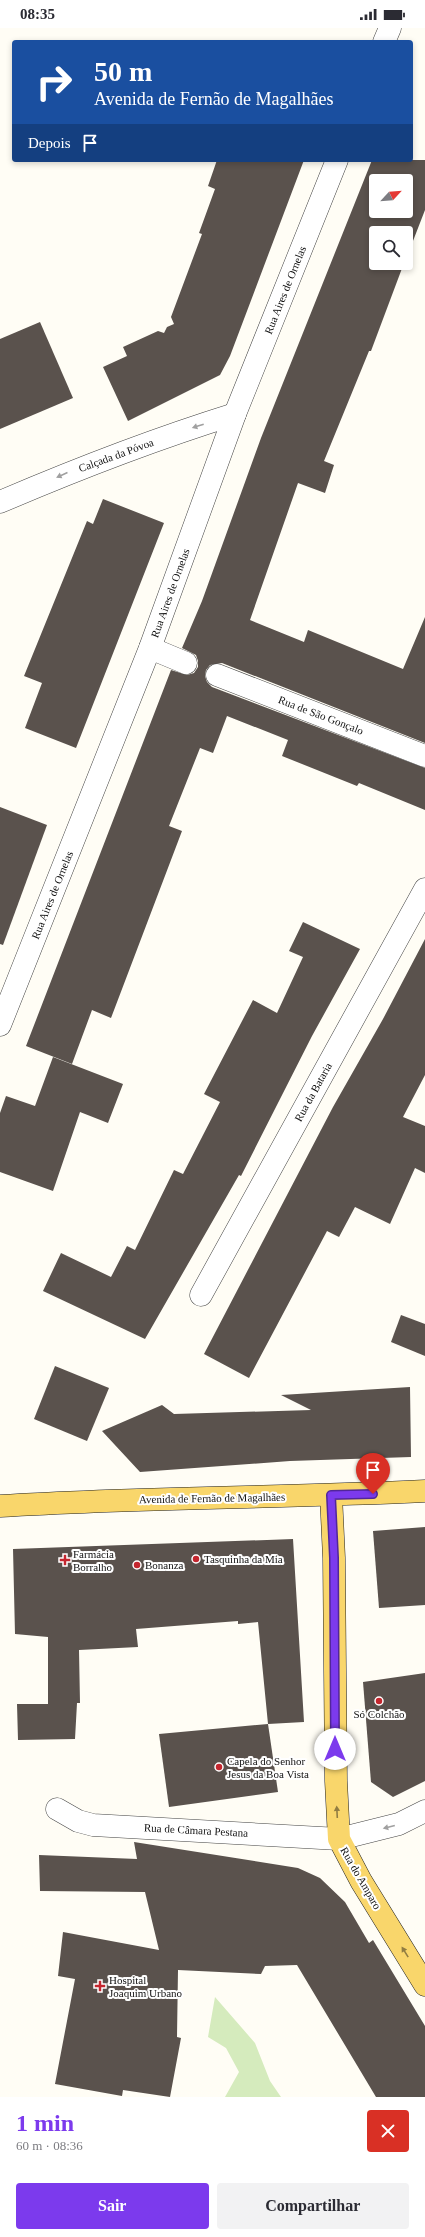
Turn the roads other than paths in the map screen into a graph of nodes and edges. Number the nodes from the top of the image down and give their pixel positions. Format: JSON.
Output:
{"nodes":[{"id":1,"x":390,"y":28,"type":"edge"},
{"id":2,"x":385,"y":40,"type":"edge"},
{"id":3,"x":336,"y":162,"type":"edge"},
{"id":4,"x":235,"y":414,"type":"junction"},
{"id":5,"x":0,"y":502,"type":"edge"},
{"id":6,"x":150,"y":648,"type":"junction"},
{"id":7,"x":186,"y":663,"type":"dead end"},
{"id":8,"x":217,"y":675,"type":"dead end"},
{"id":9,"x":425,"y":756,"type":"edge"},
{"id":10,"x":425,"y":890,"type":"edge"},
{"id":11,"x":0,"y":1025,"type":"edge"},
{"id":12,"x":201,"y":1295,"type":"dead end"},
{"id":13,"x":425,"y":1491,"type":"edge"},
{"id":14,"x":331,"y":1495,"type":"junction"},
{"id":15,"x":0,"y":1506,"type":"edge"},
{"id":16,"x":58,"y":1809,"type":"dead end"},
{"id":17,"x":425,"y":1811,"type":"edge"},
{"id":18,"x":339,"y":1839,"type":"junction"},
{"id":19,"x":425,"y":1985,"type":"edge"}],
"edges":[{"from":1,"to":2,"type":"street"},
{"from":3,"to":4,"type":"street","name":"Rua Aires de Ornelas"},
{"from":4,"to":5,"type":"street","name":"Calçada da Póvoa","one_way":true},
{"from":4,"to":6,"type":"street","name":"Rua Aires de Ornelas"},
{"from":6,"to":7,"type":"street"},
{"from":6,"to":11,"type":"street","name":"Rua Aires de Ornelas"},
{"from":8,"to":9,"type":"street","name":"Rua de São Gonçalo"},
{"from":10,"to":12,"type":"street","name":"Rua da Bataria"},
{"from":13,"to":14,"type":"main road","name":"Avenida de Fernão de Magalhães"},
{"from":14,"to":15,"type":"main road","name":"Avenida de Fernão de Magalhães"},
{"from":18,"to":14,"type":"main road","name":"Rua do Amparo","one_way":true},
{"from":16,"to":18,"type":"street","name":"Rua de Câmara Pestana"},
{"from":17,"to":18,"type":"street","name":"Rua de Câmara Pestana","one_way":true},
{"from":19,"to":18,"type":"main road","name":"Rua do Amparo","one_way":true}]}
